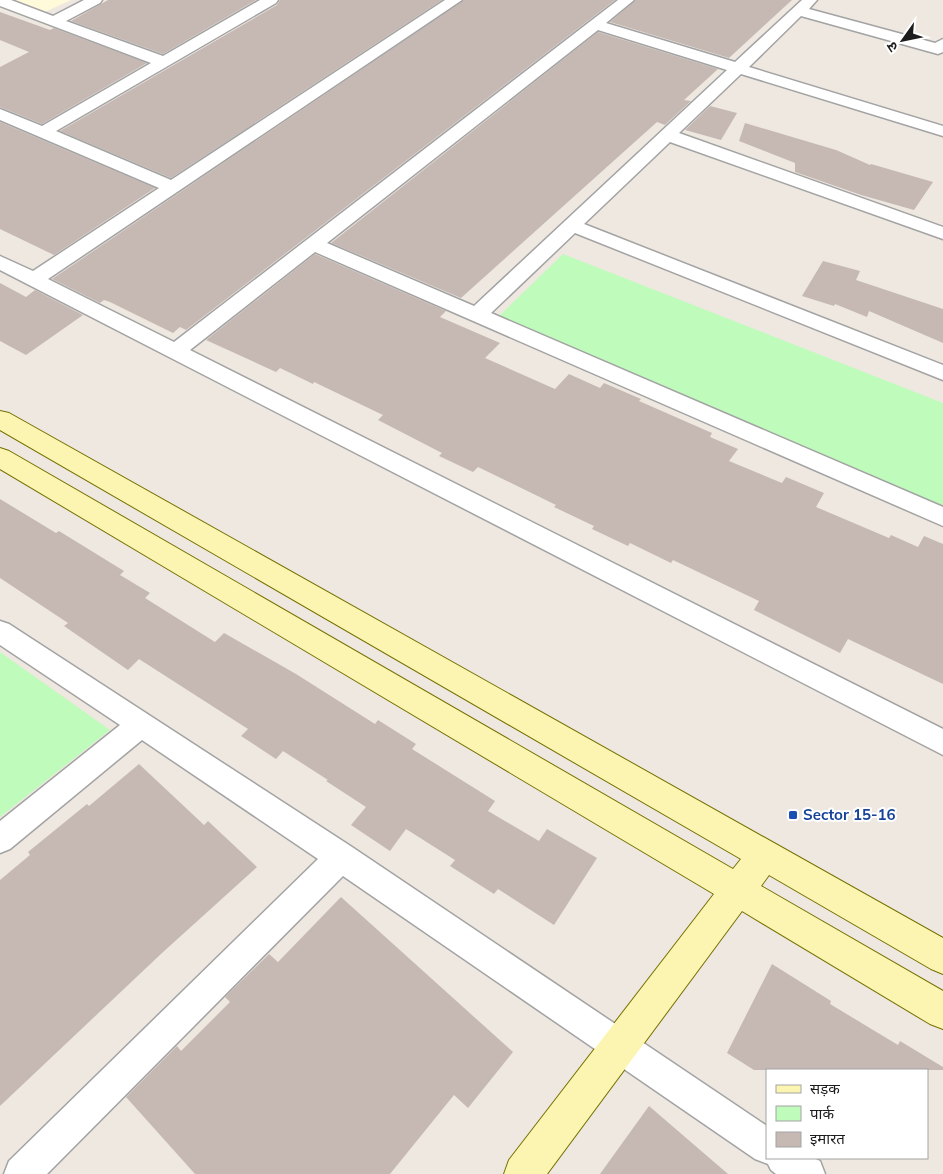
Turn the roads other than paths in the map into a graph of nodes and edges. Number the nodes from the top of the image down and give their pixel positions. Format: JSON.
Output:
{"nodes":[{"id":1,"x":95,"y":0,"type":"edge"},
{"id":2,"x":271,"y":0,"type":"edge"},
{"id":3,"x":455,"y":0,"type":"edge"},
{"id":4,"x":627,"y":0,"type":"edge"},
{"id":5,"x":0,"y":1,"type":"edge"},
{"id":6,"x":804,"y":5,"type":"edge"},
{"id":7,"x":54,"y":21,"type":"junction"},
{"id":8,"x":596,"y":24,"type":"junction"},
{"id":9,"x":941,"y":48,"type":"edge"},
{"id":10,"x":164,"y":62,"type":"junction"},
{"id":11,"x":737,"y":69,"type":"junction"},
{"id":12,"x":0,"y":114,"type":"edge"},
{"id":13,"x":943,"y":131,"type":"edge"},
{"id":14,"x":43,"y":132,"type":"junction"},
{"id":15,"x":667,"y":135,"type":"junction"},
{"id":16,"x":172,"y":187,"type":"junction"},
{"id":17,"x":571,"y":226,"type":"junction"},
{"id":18,"x":943,"y":233,"type":"edge"},
{"id":19,"x":313,"y":244,"type":"junction"},
{"id":20,"x":0,"y":262,"type":"edge"},
{"id":21,"x":34,"y":279,"type":"junction"},
{"id":22,"x":477,"y":315,"type":"junction"},
{"id":23,"x":176,"y":352,"type":"junction"},
{"id":24,"x":943,"y":373,"type":"edge"},
{"id":25,"x":0,"y":419,"type":"edge"},
{"id":26,"x":0,"y":457,"type":"edge"},
{"id":27,"x":943,"y":517,"type":"edge"},
{"id":28,"x":0,"y":631,"type":"edge"},
{"id":29,"x":140,"y":725,"type":"junction"},
{"id":30,"x":943,"y":743,"type":"edge"},
{"id":31,"x":0,"y":839,"type":"edge"},
{"id":32,"x":764,"y":855,"type":"junction"},
{"id":33,"x":341,"y":857,"type":"junction"},
{"id":34,"x":737,"y":890,"type":"junction"},
{"id":35,"x":943,"y":957,"type":"edge"},
{"id":36,"x":943,"y":1011,"type":"edge"},
{"id":37,"x":618,"y":1047,"type":"junction"},
{"id":38,"x":766,"y":1146,"type":"edge"},
{"id":39,"x":784,"y":1159,"type":"edge"},
{"id":40,"x":22,"y":1174,"type":"edge"},
{"id":41,"x":523,"y":1174,"type":"edge"},
{"id":42,"x":807,"y":1174,"type":"edge"}],
"edges":[{"from":1,"to":7,"type":"street"},
{"from":2,"to":10,"type":"street"},
{"from":3,"to":16,"type":"street"},
{"from":4,"to":8,"type":"street"},
{"from":5,"to":7,"type":"street"},
{"from":6,"to":9,"type":"street"},
{"from":6,"to":11,"type":"street"},
{"from":7,"to":10,"type":"street"},
{"from":8,"to":11,"type":"street"},
{"from":8,"to":19,"type":"street"},
{"from":10,"to":14,"type":"street"},
{"from":11,"to":13,"type":"street"},
{"from":11,"to":15,"type":"street"},
{"from":12,"to":14,"type":"street"},
{"from":14,"to":16,"type":"street"},
{"from":15,"to":17,"type":"street"},
{"from":15,"to":18,"type":"street"},
{"from":16,"to":21,"type":"street"},
{"from":17,"to":22,"type":"street"},
{"from":17,"to":24,"type":"street"},
{"from":19,"to":22,"type":"street"},
{"from":19,"to":23,"type":"street"},
{"from":20,"to":21,"type":"street"},
{"from":21,"to":23,"type":"street"},
{"from":22,"to":27,"type":"street"},
{"from":23,"to":30,"type":"street"},
{"from":25,"to":32,"type":"street"},
{"from":26,"to":34,"type":"street"},
{"from":28,"to":29,"type":"street"},
{"from":29,"to":31,"type":"street"},
{"from":29,"to":33,"type":"street"},
{"from":32,"to":34,"type":"street"},
{"from":32,"to":35,"type":"street"},
{"from":33,"to":37,"type":"street"},
{"from":33,"to":40,"type":"street"},
{"from":34,"to":36,"type":"street"},
{"from":34,"to":37,"type":"street"},
{"from":37,"to":38,"type":"street"},
{"from":37,"to":41,"type":"street"},
{"from":39,"to":42,"type":"street"}]}
